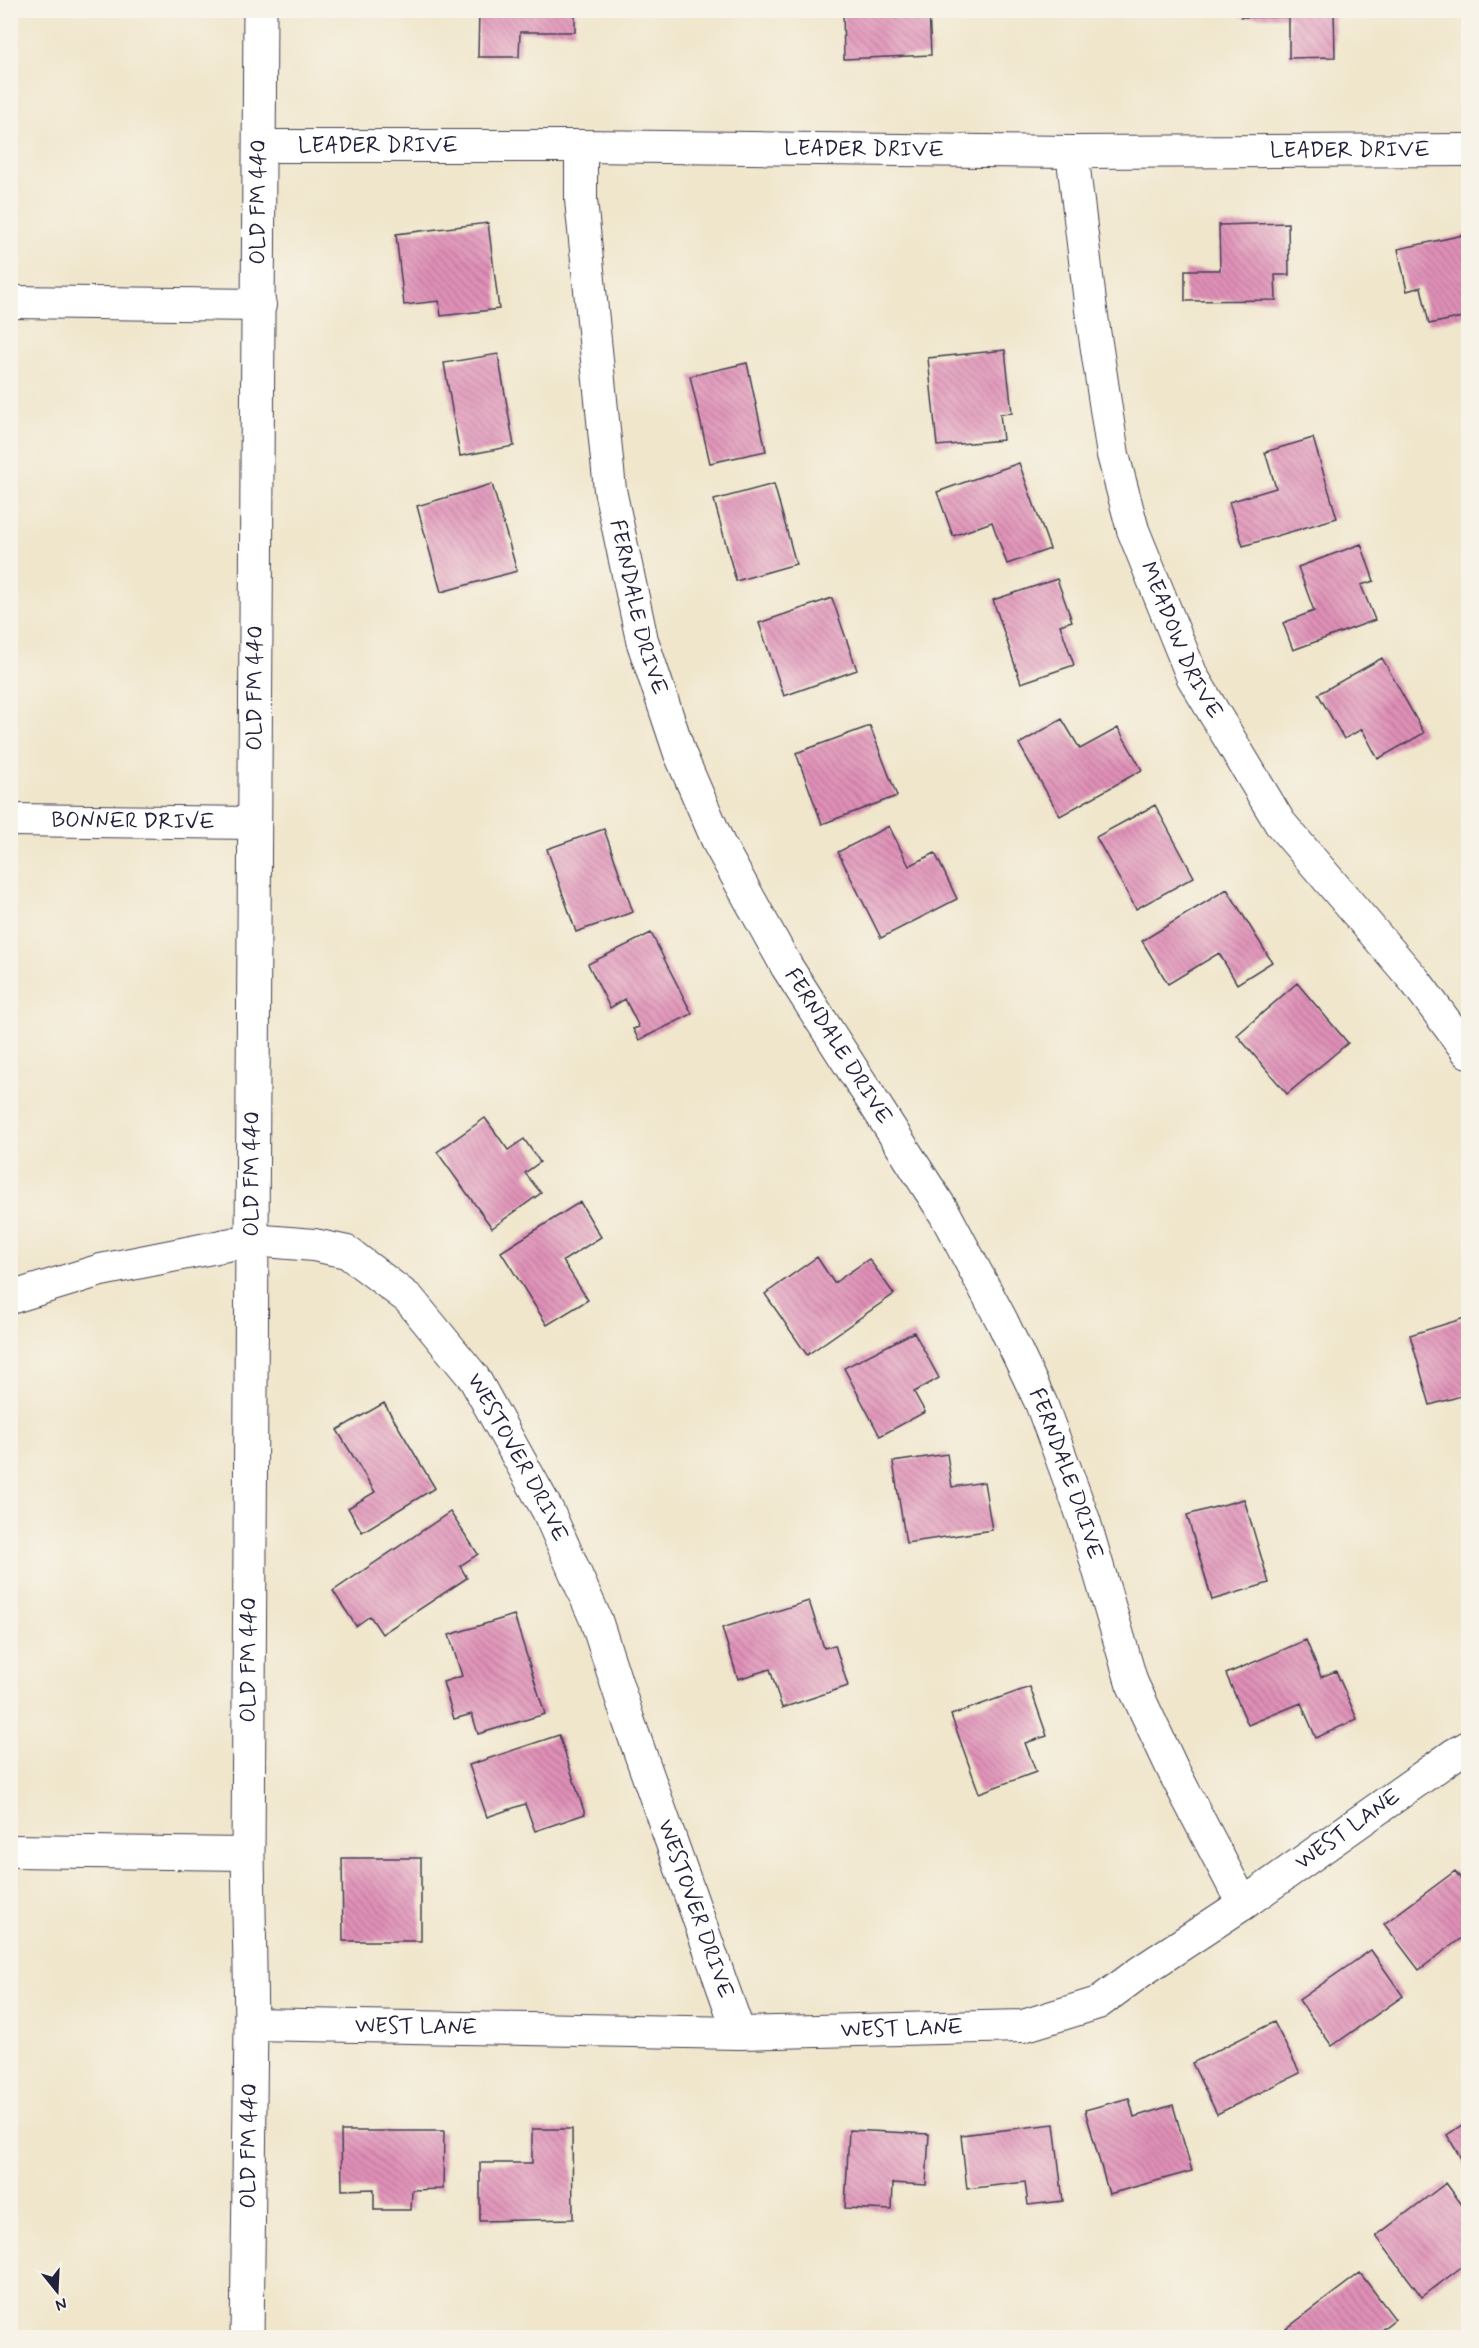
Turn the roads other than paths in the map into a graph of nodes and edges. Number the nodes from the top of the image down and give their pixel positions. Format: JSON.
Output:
{"nodes":[{"id":1,"x":260,"y":10,"type":"edge"},
{"id":2,"x":260,"y":146,"type":"junction"},
{"id":3,"x":581,"y":146,"type":"junction"},
{"id":4,"x":1468,"y":150,"type":"edge"},
{"id":5,"x":1072,"y":152,"type":"junction"},
{"id":6,"x":10,"y":302,"type":"edge"},
{"id":7,"x":260,"y":305,"type":"junction"},
{"id":8,"x":10,"y":820,"type":"edge"},
{"id":9,"x":255,"y":823,"type":"junction"},
{"id":10,"x":1468,"y":1052,"type":"edge"},
{"id":11,"x":252,"y":1240,"type":"junction"},
{"id":12,"x":10,"y":1298,"type":"edge"},
{"id":13,"x":1468,"y":1747,"type":"edge"},
{"id":14,"x":10,"y":1851,"type":"edge"},
{"id":15,"x":248,"y":1854,"type":"junction"},
{"id":16,"x":1243,"y":1904,"type":"junction"},
{"id":17,"x":251,"y":2024,"type":"junction"},
{"id":18,"x":739,"y":2032,"type":"junction"},
{"id":19,"x":247,"y":2337,"type":"edge"}],
"edges":[{"from":1,"to":2,"type":"street","name":"OLD FM 440"},
{"from":2,"to":3,"type":"street","name":"LEADER DRIVE"},
{"from":2,"to":7,"type":"street","name":"OLD FM 440"},
{"from":3,"to":5,"type":"street","name":"LEADER DRIVE"},
{"from":3,"to":16,"type":"street","name":"FERNDALE DRIVE"},
{"from":4,"to":5,"type":"street","name":"LEADER DRIVE"},
{"from":5,"to":10,"type":"street","name":"MEADOW DRIVE"},
{"from":6,"to":7,"type":"street"},
{"from":7,"to":9,"type":"street","name":"OLD FM 440"},
{"from":8,"to":9,"type":"street","name":"BONNER DRIVE"},
{"from":9,"to":11,"type":"street","name":"OLD FM 440"},
{"from":11,"to":12,"type":"street","name":"WESTOVER DRIVE"},
{"from":11,"to":15,"type":"street","name":"OLD FM 440"},
{"from":11,"to":18,"type":"street","name":"WESTOVER DRIVE"},
{"from":13,"to":16,"type":"street","name":"WEST LANE"},
{"from":14,"to":15,"type":"street"},
{"from":15,"to":17,"type":"street","name":"OLD FM 440"},
{"from":16,"to":18,"type":"street","name":"WEST LANE"},
{"from":17,"to":18,"type":"street","name":"WEST LANE"},
{"from":17,"to":19,"type":"street","name":"OLD FM 440"}]}
